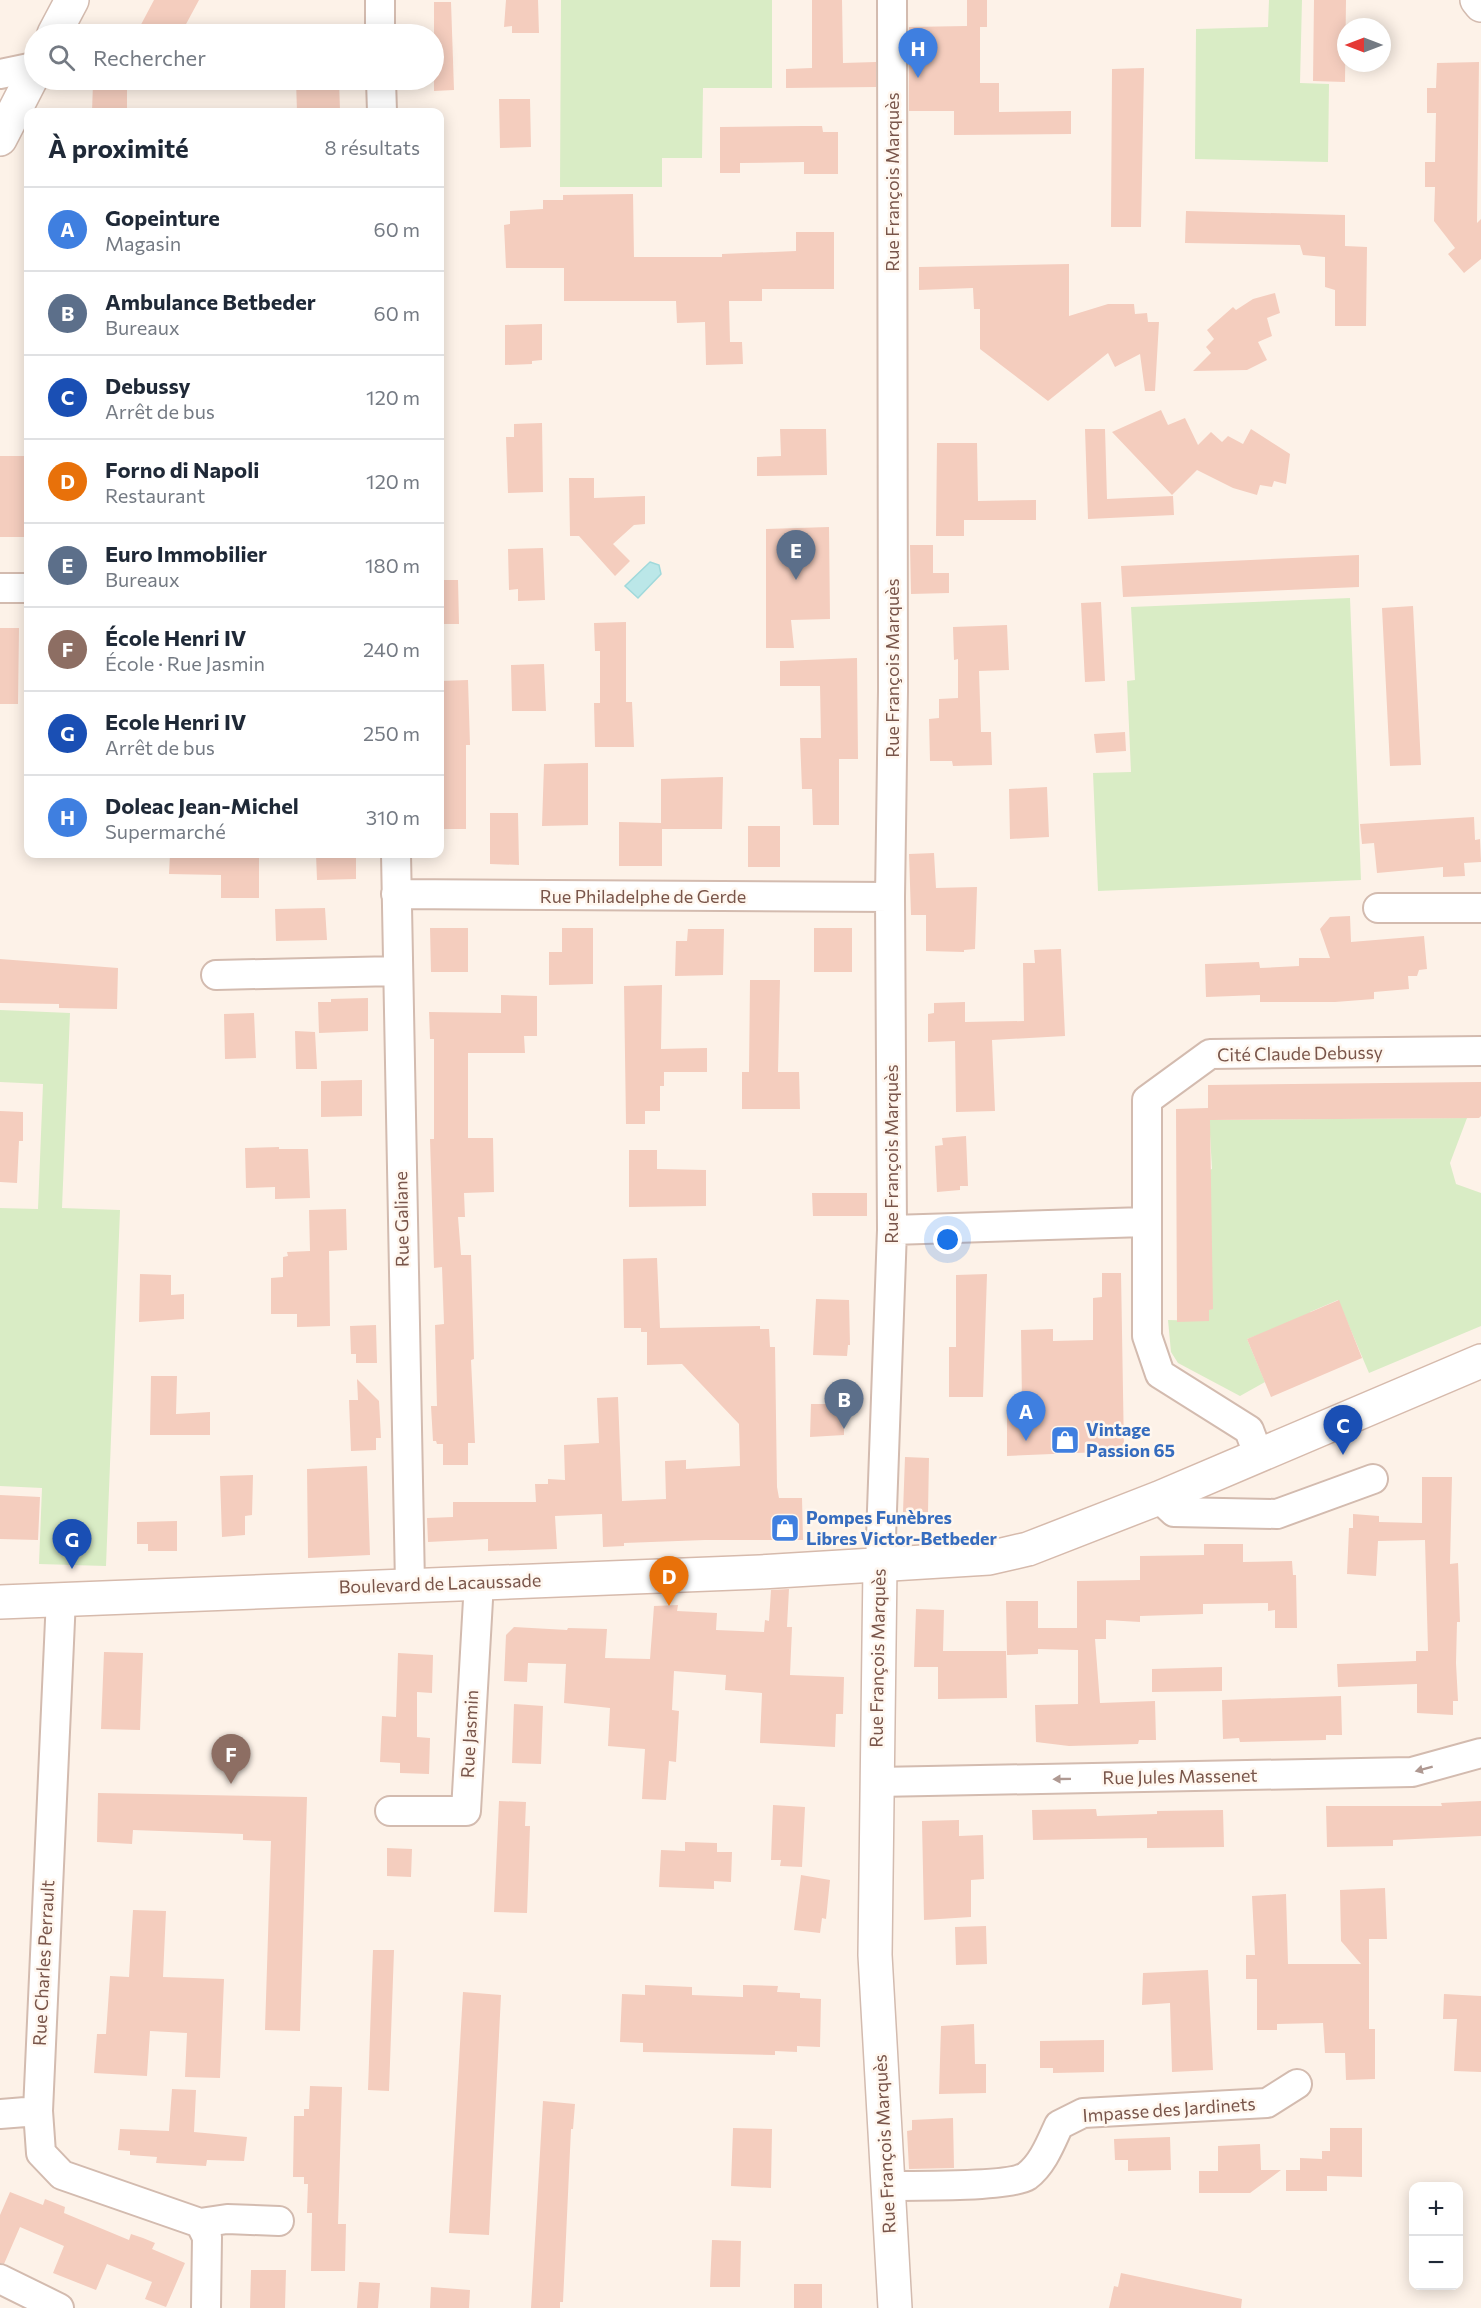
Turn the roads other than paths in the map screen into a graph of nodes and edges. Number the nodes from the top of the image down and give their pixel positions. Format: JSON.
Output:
{"nodes":[{"id":1,"x":72,"y":0,"type":"edge"},
{"id":2,"x":380,"y":0,"type":"edge"},
{"id":3,"x":892,"y":0,"type":"edge"},
{"id":4,"x":1477,"y":0,"type":"edge"},
{"id":5,"x":1481,"y":5,"type":"edge"},
{"id":6,"x":59,"y":24,"type":"edge"},
{"id":7,"x":380,"y":24,"type":"edge"},
{"id":8,"x":24,"y":69,"type":"edge"},
{"id":9,"x":0,"y":74,"type":"edge"},
{"id":10,"x":25,"y":90,"type":"edge"},
{"id":11,"x":381,"y":90,"type":"edge"},
{"id":12,"x":382,"y":108,"type":"edge"},
{"id":13,"x":0,"y":139,"type":"edge"},
{"id":14,"x":0,"y":588,"type":"edge"},
{"id":15,"x":24,"y":588,"type":"edge"},
{"id":16,"x":396,"y":858,"type":"edge"},
{"id":17,"x":396,"y":894,"type":"junction"},
{"id":18,"x":890,"y":897,"type":"junction"},
{"id":19,"x":1378,"y":908,"type":"dead end"},
{"id":20,"x":1481,"y":909,"type":"edge"},
{"id":21,"x":397,"y":971,"type":"junction"},
{"id":22,"x":216,"y":975,"type":"dead end"},
{"id":23,"x":1481,"y":1051,"type":"edge"},
{"id":24,"x":1146,"y":1222,"type":"junction"},
{"id":25,"x":892,"y":1230,"type":"junction"},
{"id":26,"x":1481,"y":1361,"type":"edge"},
{"id":27,"x":1258,"y":1454,"type":"junction"},
{"id":28,"x":1373,"y":1479,"type":"dead end"},
{"id":29,"x":1159,"y":1498,"type":"junction"},
{"id":30,"x":880,"y":1566,"type":"junction"},
{"id":31,"x":479,"y":1582,"type":"junction"},
{"id":32,"x":410,"y":1584,"type":"junction"},
{"id":33,"x":61,"y":1598,"type":"junction"},
{"id":34,"x":0,"y":1602,"type":"edge"},
{"id":35,"x":1481,"y":1754,"type":"edge"},
{"id":36,"x":876,"y":1782,"type":"junction"},
{"id":37,"x":390,"y":1811,"type":"dead end"},
{"id":38,"x":1298,"y":2084,"type":"dead end"},
{"id":39,"x":38,"y":2111,"type":"junction"},
{"id":40,"x":0,"y":2114,"type":"edge"},
{"id":41,"x":886,"y":2186,"type":"junction"},
{"id":42,"x":279,"y":2221,"type":"dead end"},
{"id":43,"x":200,"y":2223,"type":"junction"},
{"id":44,"x":0,"y":2279,"type":"edge"},
{"id":45,"x":58,"y":2308,"type":"edge"},
{"id":46,"x":206,"y":2308,"type":"edge"},
{"id":47,"x":895,"y":2308,"type":"edge"}],
"edges":[{"from":1,"to":6,"type":"main road"},
{"from":2,"to":7,"type":"street"},
{"from":3,"to":18,"type":"street","name":"Rue François Marquès"},
{"from":4,"to":5,"type":"main road"},
{"from":8,"to":9,"type":"street"},
{"from":10,"to":13,"type":"main road"},
{"from":11,"to":12,"type":"street"},
{"from":14,"to":15,"type":"street"},
{"from":16,"to":17,"type":"street","name":"Rue Galiane"},
{"from":17,"to":18,"type":"street","name":"Rue Philadelphe de Gerde"},
{"from":17,"to":21,"type":"street","name":"Rue Galiane"},
{"from":18,"to":25,"type":"street","name":"Rue François Marquès"},
{"from":19,"to":20,"type":"street"},
{"from":21,"to":22,"type":"street"},
{"from":21,"to":32,"type":"street","name":"Rue Galiane"},
{"from":23,"to":24,"type":"street","name":"Cité Claude Debussy"},
{"from":24,"to":25,"type":"street"},
{"from":24,"to":27,"type":"street","name":"Cité Claude Debussy"},
{"from":25,"to":30,"type":"street","name":"Rue François Marquès"},
{"from":26,"to":27,"type":"main road","name":"Boulevard de Lacaussade"},
{"from":27,"to":29,"type":"main road","name":"Boulevard de Lacaussade"},
{"from":28,"to":29,"type":"street"},
{"from":29,"to":30,"type":"main road","name":"Boulevard de Lacaussade"},
{"from":30,"to":31,"type":"main road","name":"Boulevard de Lacaussade"},
{"from":30,"to":36,"type":"main road","name":"Rue François Marquès"},
{"from":31,"to":32,"type":"main road","name":"Boulevard de Lacaussade"},
{"from":31,"to":37,"type":"street","name":"Rue Jasmin"},
{"from":32,"to":33,"type":"main road","name":"Boulevard de Lacaussade"},
{"from":33,"to":34,"type":"main road","name":"Boulevard de Lacaussade"},
{"from":33,"to":39,"type":"street","name":"Rue Charles Perrault"},
{"from":35,"to":36,"type":"street","name":"Rue Jules Massenet","one_way":true},
{"from":36,"to":41,"type":"main road","name":"Rue François Marquès"},
{"from":38,"to":41,"type":"street","name":"Impasse des Jardinets"},
{"from":39,"to":40,"type":"street"},
{"from":39,"to":43,"type":"street","name":"Rue Charles Perrault"},
{"from":41,"to":47,"type":"main road","name":"Rue François Marquès"},
{"from":42,"to":43,"type":"street","name":"Rue Charles Perrault"},
{"from":43,"to":46,"type":"street"},
{"from":44,"to":45,"type":"street"}]}
